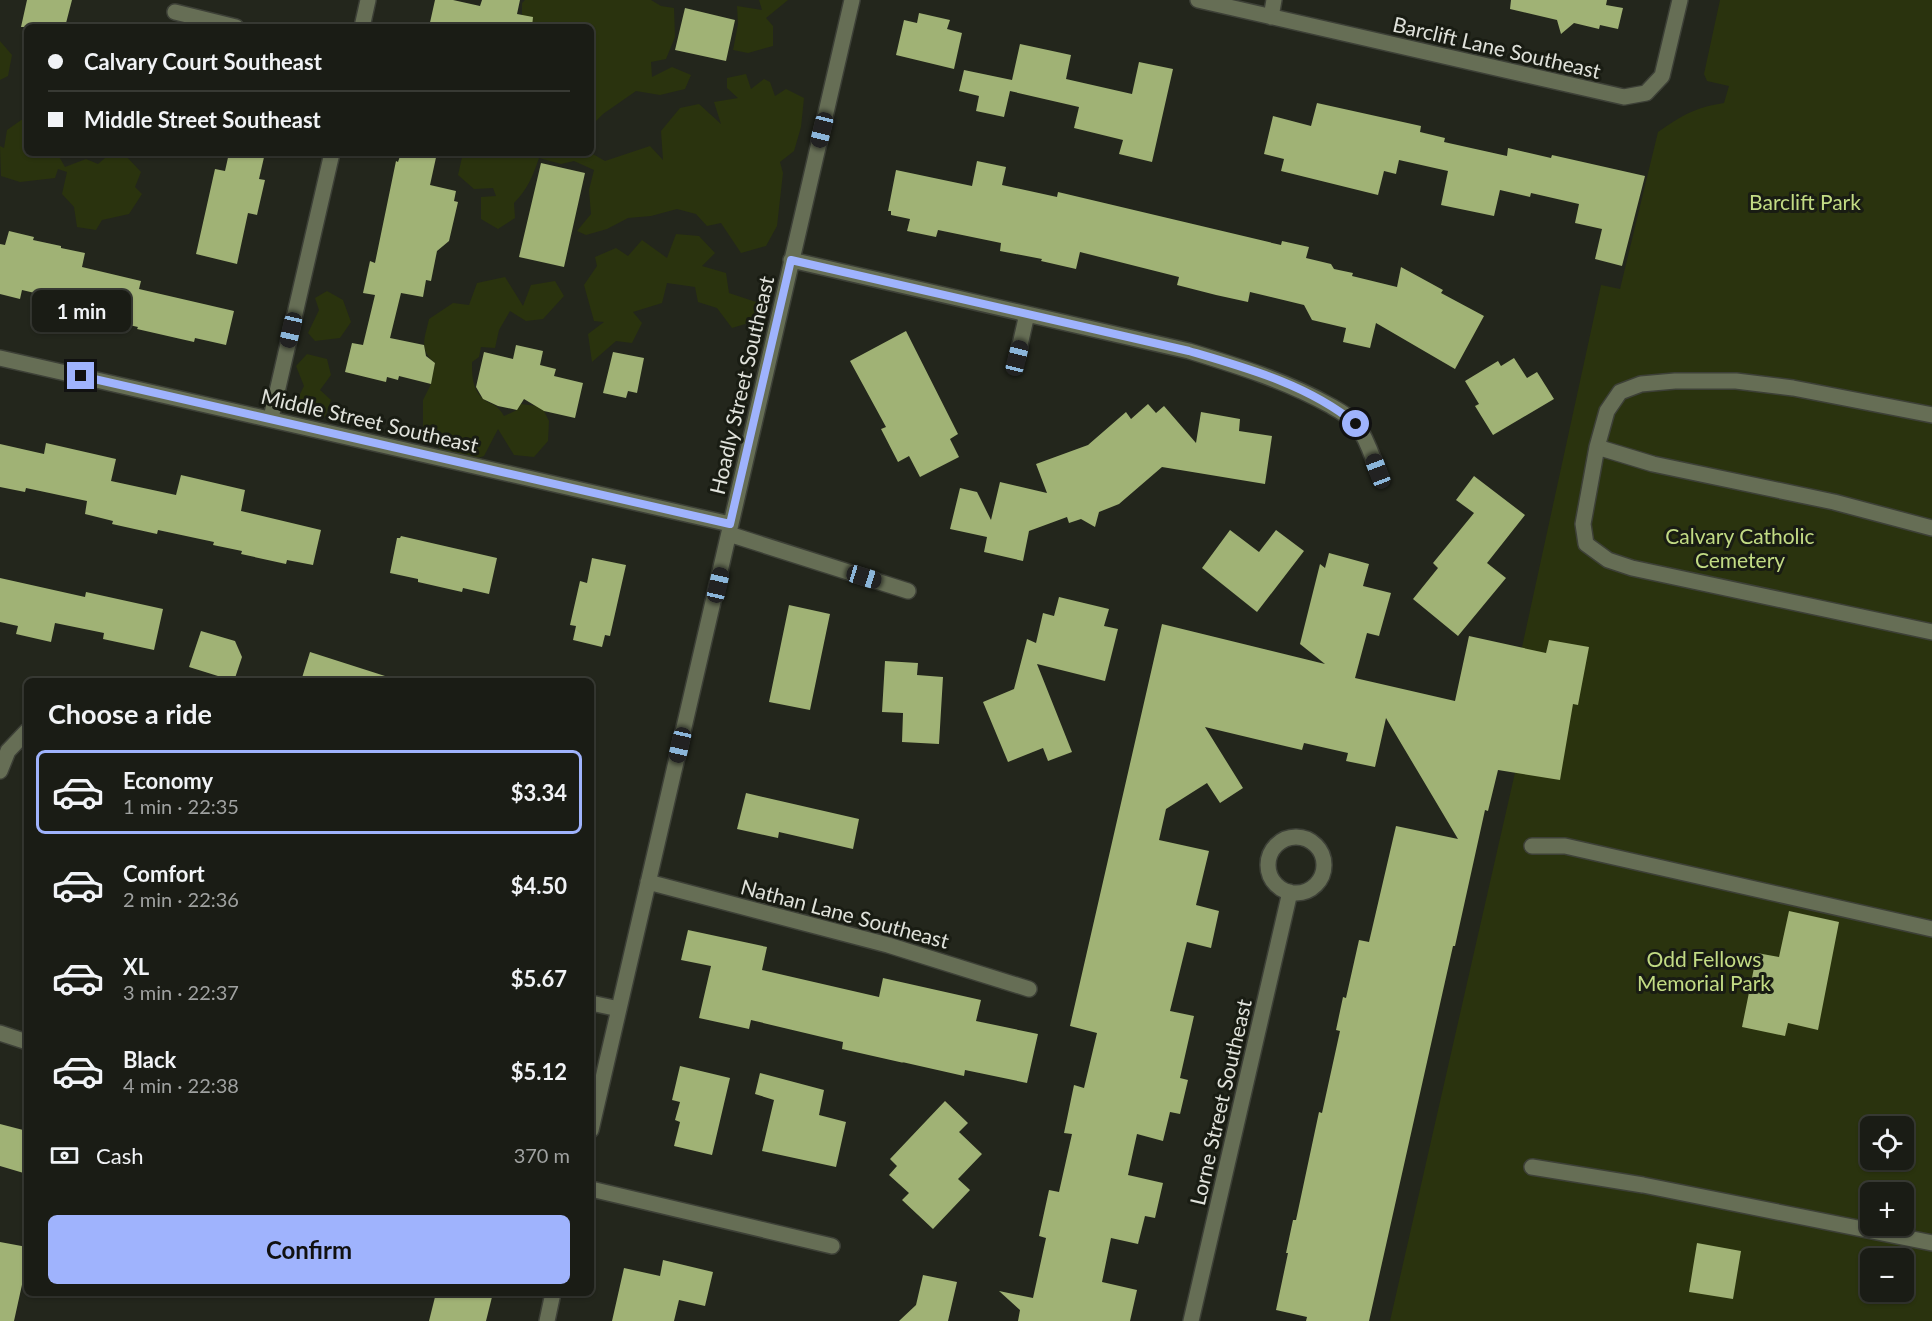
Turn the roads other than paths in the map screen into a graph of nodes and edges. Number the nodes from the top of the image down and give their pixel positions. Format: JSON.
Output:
{"nodes":[{"id":1,"x":368,"y":0,"type":"edge"},
{"id":2,"x":852,"y":0,"type":"edge"},
{"id":3,"x":1198,"y":0,"type":"edge"},
{"id":4,"x":1274,"y":0,"type":"edge"},
{"id":5,"x":1680,"y":0,"type":"edge"},
{"id":6,"x":175,"y":12,"type":"dead end"},
{"id":7,"x":1271,"y":17,"type":"junction"},
{"id":8,"x":224,"y":24,"type":"edge"},
{"id":9,"x":363,"y":24,"type":"edge"},
{"id":10,"x":331,"y":156,"type":"edge"},
{"id":11,"x":791,"y":260,"type":"junction"},
{"id":12,"x":1027,"y":314,"type":"junction"},
{"id":13,"x":0,"y":358,"type":"edge"},
{"id":14,"x":1017,"y":358,"type":"dead end"},
{"id":15,"x":1932,"y":415,"type":"edge"},
{"id":16,"x":270,"y":418,"type":"junction"},
{"id":17,"x":1598,"y":447,"type":"junction"},
{"id":18,"x":1378,"y":471,"type":"dead end"},
{"id":19,"x":1932,"y":528,"type":"edge"},
{"id":20,"x":730,"y":529,"type":"junction"},
{"id":21,"x":908,"y":591,"type":"dead end"},
{"id":22,"x":1932,"y":632,"type":"edge"},
{"id":23,"x":24,"y":734,"type":"edge"},
{"id":24,"x":0,"y":771,"type":"edge"},
{"id":25,"x":1532,"y":846,"type":"dead end"},
{"id":26,"x":648,"y":882,"type":"junction"},
{"id":27,"x":1290,"y":892,"type":"dead end"},
{"id":28,"x":1932,"y":929,"type":"edge"},
{"id":29,"x":1029,"y":989,"type":"dead end"},
{"id":30,"x":594,"y":1004,"type":"edge"},
{"id":31,"x":619,"y":1009,"type":"junction"},
{"id":32,"x":0,"y":1033,"type":"edge"},
{"id":33,"x":24,"y":1041,"type":"edge"},
{"id":34,"x":594,"y":1117,"type":"edge"},
{"id":35,"x":1532,"y":1167,"type":"dead end"},
{"id":36,"x":594,"y":1190,"type":"edge"},
{"id":37,"x":1932,"y":1243,"type":"edge"},
{"id":38,"x":832,"y":1246,"type":"dead end"},
{"id":39,"x":553,"y":1296,"type":"edge"},
{"id":40,"x":547,"y":1321,"type":"edge"},
{"id":41,"x":1191,"y":1321,"type":"edge"}],
"edges":[{"from":1,"to":9,"type":"street"},
{"from":2,"to":11,"type":"street","name":"Hoadly Street Southeast"},
{"from":3,"to":7,"type":"street","name":"Barclift Lane Southeast"},
{"from":4,"to":7,"type":"street"},
{"from":5,"to":7,"type":"street","name":"Barclift Lane Southeast"},
{"from":6,"to":8,"type":"street"},
{"from":10,"to":16,"type":"street"},
{"from":11,"to":12,"type":"street"},
{"from":11,"to":20,"type":"street","name":"Hoadly Street Southeast"},
{"from":12,"to":14,"type":"street"},
{"from":12,"to":18,"type":"street"},
{"from":13,"to":16,"type":"street","name":"Middle Street Southeast"},
{"from":15,"to":17,"type":"street"},
{"from":16,"to":20,"type":"street","name":"Middle Street Southeast"},
{"from":17,"to":19,"type":"street"},
{"from":17,"to":22,"type":"street"},
{"from":20,"to":21,"type":"street","name":"Middle Street Southeast"},
{"from":20,"to":26,"type":"street","name":"Hoadly Street Southeast"},
{"from":23,"to":24,"type":"street"},
{"from":25,"to":28,"type":"street"},
{"from":26,"to":29,"type":"street","name":"Nathan Lane Southeast"},
{"from":26,"to":31,"type":"street","name":"Hoadly Street Southeast"},
{"from":27,"to":41,"type":"street","name":"Lorne Street Southeast"},
{"from":30,"to":31,"type":"street"},
{"from":31,"to":34,"type":"street","name":"Hoadly Street Southeast"},
{"from":32,"to":33,"type":"street"},
{"from":35,"to":37,"type":"street"},
{"from":36,"to":38,"type":"street"},
{"from":39,"to":40,"type":"street"}]}
